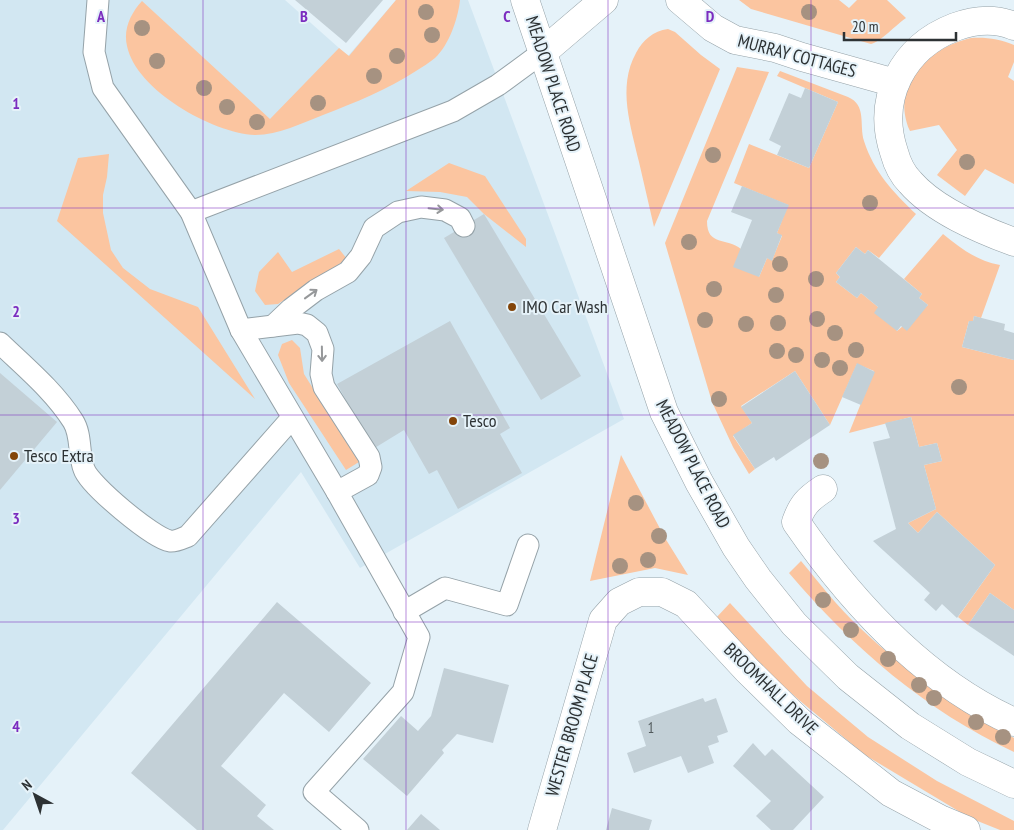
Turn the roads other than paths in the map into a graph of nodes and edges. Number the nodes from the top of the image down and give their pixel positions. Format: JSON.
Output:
{"nodes":[{"id":1,"x":98,"y":0,"type":"edge"},
{"id":2,"x":525,"y":0,"type":"edge"},
{"id":3,"x":604,"y":0,"type":"edge"},
{"id":4,"x":680,"y":0,"type":"edge"},
{"id":5,"x":1014,"y":26,"type":"edge"},
{"id":6,"x":543,"y":52,"type":"junction"},
{"id":7,"x":895,"y":83,"type":"junction"},
{"id":8,"x":191,"y":212,"type":"junction"},
{"id":9,"x":464,"y":226,"type":"dead end"},
{"id":10,"x":1014,"y":242,"type":"edge"},
{"id":11,"x":273,"y":326,"type":"junction"},
{"id":12,"x":242,"y":330,"type":"junction"},
{"id":13,"x":0,"y":343,"type":"edge"},
{"id":14,"x":292,"y":418,"type":"junction"},
{"id":15,"x":823,"y":489,"type":"dead end"},
{"id":16,"x":337,"y":492,"type":"junction"},
{"id":17,"x":528,"y":545,"type":"dead end"},
{"id":18,"x":404,"y":612,"type":"junction"},
{"id":19,"x":602,"y":620,"type":"joint"},
{"id":20,"x":1014,"y":722,"type":"edge"},
{"id":21,"x":1014,"y":784,"type":"edge"},
{"id":22,"x":949,"y":827,"type":"edge"},
{"id":23,"x":358,"y":830,"type":"edge"},
{"id":24,"x":542,"y":830,"type":"edge"}],
"edges":[{"from":1,"to":8,"type":"lane"},
{"from":2,"to":6,"type":"street","name":"MEADOW PLACE ROAD"},
{"from":3,"to":6,"type":"street"},
{"from":4,"to":7,"type":"street","name":"MURRAY COTTAGES"},
{"from":5,"to":7,"type":"street"},
{"from":6,"to":8,"type":"lane"},
{"from":6,"to":21,"type":"street","name":"MEADOW PLACE ROAD"},
{"from":7,"to":10,"type":"street"},
{"from":8,"to":12,"type":"lane"},
{"from":11,"to":9,"type":"lane","one_way":true},
{"from":11,"to":12,"type":"lane"},
{"from":11,"to":16,"type":"lane","one_way":true},
{"from":12,"to":14,"type":"lane"},
{"from":13,"to":14,"type":"lane"},
{"from":14,"to":16,"type":"lane"},
{"from":15,"to":20,"type":"street"},
{"from":16,"to":18,"type":"lane"},
{"from":17,"to":18,"type":"lane"},
{"from":18,"to":23,"type":"lane"},
{"from":19,"to":22,"type":"street","name":"BROOMHALL DRIVE"},
{"from":19,"to":24,"type":"street","name":"WESTER BROOM PLACE"}]}
